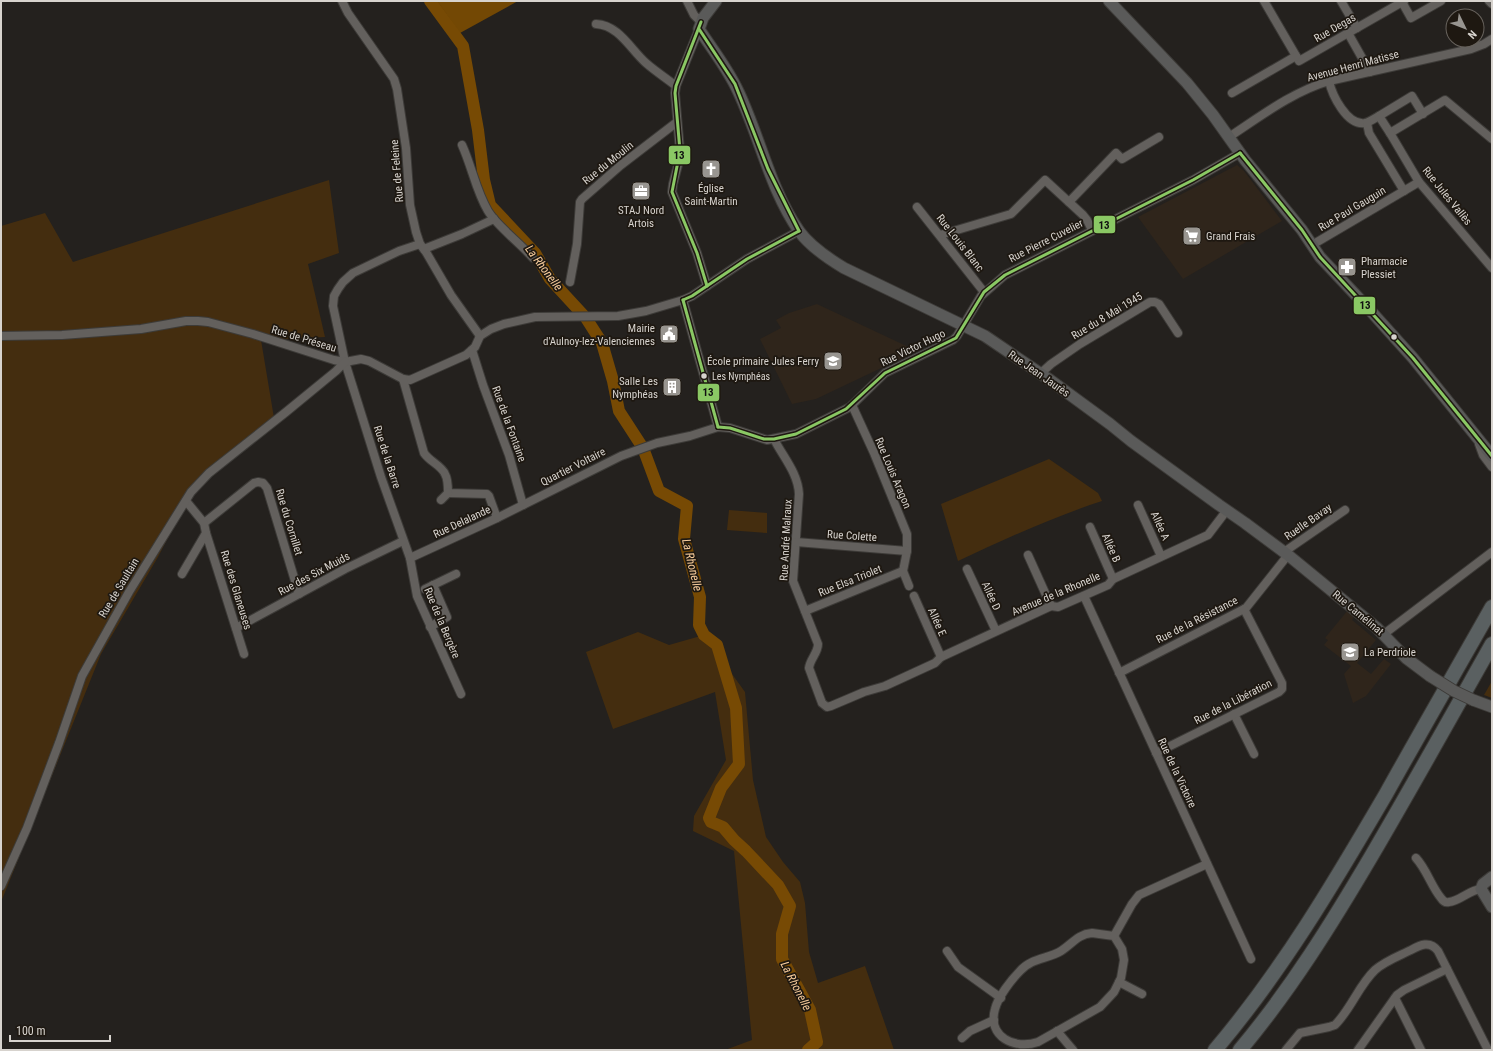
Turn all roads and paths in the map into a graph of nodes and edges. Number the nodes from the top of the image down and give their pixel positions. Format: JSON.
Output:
{"nodes":[{"id":1,"x":342,"y":1,"type":"edge"},
{"id":2,"x":687,"y":1,"type":"edge"},
{"id":3,"x":716,"y":1,"type":"edge"},
{"id":4,"x":1109,"y":1,"type":"edge"},
{"id":5,"x":1264,"y":1,"type":"edge"},
{"id":6,"x":1341,"y":1,"type":"edge"},
{"id":7,"x":1441,"y":1,"type":"edge"},
{"id":8,"x":1489,"y":1,"type":"edge"},
{"id":9,"x":1403,"y":2,"type":"edge"},
{"id":10,"x":1492,"y":4,"type":"edge"},
{"id":11,"x":596,"y":24,"type":"dead end"},
{"id":12,"x":700,"y":26,"type":"junction"},
{"id":13,"x":1357,"y":28,"type":"junction"},
{"id":14,"x":1348,"y":33,"type":"junction"},
{"id":15,"x":1492,"y":39,"type":"edge"},
{"id":16,"x":1297,"y":59,"type":"junction"},
{"id":17,"x":1370,"y":72,"type":"junction"},
{"id":18,"x":1329,"y":81,"type":"junction"},
{"id":19,"x":676,"y":86,"type":"junction"},
{"id":20,"x":1232,"y":93,"type":"dead end"},
{"id":21,"x":1423,"y":114,"type":"junction"},
{"id":22,"x":1379,"y":116,"type":"junction"},
{"id":23,"x":677,"y":122,"type":"junction"},
{"id":24,"x":1367,"y":123,"type":"junction"},
{"id":25,"x":1390,"y":133,"type":"junction"},
{"id":26,"x":1159,"y":137,"type":"dead end"},
{"id":27,"x":1229,"y":137,"type":"junction"},
{"id":28,"x":1492,"y":139,"type":"edge"},
{"id":29,"x":462,"y":145,"type":"dead end"},
{"id":30,"x":1240,"y":153,"type":"junction"},
{"id":31,"x":1419,"y":182,"type":"junction"},
{"id":32,"x":1404,"y":191,"type":"junction"},
{"id":33,"x":1069,"y":202,"type":"junction"},
{"id":34,"x":917,"y":207,"type":"dead end"},
{"id":35,"x":494,"y":219,"type":"junction"},
{"id":36,"x":1092,"y":230,"type":"junction"},
{"id":37,"x":799,"y":231,"type":"junction"},
{"id":38,"x":940,"y":235,"type":"junction"},
{"id":39,"x":1312,"y":245,"type":"junction"},
{"id":40,"x":422,"y":247,"type":"junction"},
{"id":41,"x":533,"y":258,"type":"dead end"},
{"id":42,"x":1492,"y":268,"type":"edge"},
{"id":43,"x":570,"y":282,"type":"dead end"},
{"id":44,"x":707,"y":286,"type":"junction"},
{"id":45,"x":984,"y":292,"type":"junction"},
{"id":46,"x":683,"y":300,"type":"junction"},
{"id":47,"x":964,"y":325,"type":"junction"},
{"id":48,"x":1178,"y":333,"type":"dead end"},
{"id":49,"x":1,"y":336,"type":"edge"},
{"id":50,"x":480,"y":336,"type":"junction"},
{"id":51,"x":472,"y":350,"type":"junction"},
{"id":52,"x":345,"y":362,"type":"junction"},
{"id":53,"x":1040,"y":374,"type":"junction"},
{"id":54,"x":403,"y":379,"type":"junction"},
{"id":55,"x":852,"y":405,"type":"junction"},
{"id":56,"x":718,"y":427,"type":"junction"},
{"id":57,"x":774,"y":439,"type":"junction"},
{"id":58,"x":1477,"y":439,"type":"junction"},
{"id":59,"x":649,"y":446,"type":"joint"},
{"id":60,"x":1492,"y":456,"type":"edge"},
{"id":61,"x":1492,"y":467,"type":"edge"},
{"id":62,"x":448,"y":493,"type":"junction"},
{"id":63,"x":442,"y":500,"type":"dead end"},
{"id":64,"x":186,"y":501,"type":"junction"},
{"id":65,"x":523,"y":505,"type":"junction"},
{"id":66,"x":1138,"y":505,"type":"dead end"},
{"id":67,"x":1227,"y":510,"type":"junction"},
{"id":68,"x":1345,"y":510,"type":"dead end"},
{"id":69,"x":497,"y":518,"type":"junction"},
{"id":70,"x":204,"y":523,"type":"junction"},
{"id":71,"x":1090,"y":527,"type":"dead end"},
{"id":72,"x":206,"y":533,"type":"junction"},
{"id":73,"x":1266,"y":538,"type":"joint"},
{"id":74,"x":403,"y":541,"type":"junction"},
{"id":75,"x":796,"y":542,"type":"junction"},
{"id":76,"x":907,"y":551,"type":"junction"},
{"id":77,"x":1492,"y":552,"type":"edge"},
{"id":78,"x":1286,"y":553,"type":"junction"},
{"id":79,"x":1028,"y":554,"type":"dead end"},
{"id":80,"x":1161,"y":556,"type":"junction"},
{"id":81,"x":410,"y":558,"type":"junction"},
{"id":82,"x":967,"y":569,"type":"dead end"},
{"id":83,"x":903,"y":571,"type":"junction"},
{"id":84,"x":182,"y":574,"type":"dead end"},
{"id":85,"x":456,"y":574,"type":"dead end"},
{"id":86,"x":1113,"y":579,"type":"junction"},
{"id":87,"x":433,"y":585,"type":"junction"},
{"id":88,"x":909,"y":586,"type":"dead end"},
{"id":89,"x":425,"y":589,"type":"dead end"},
{"id":90,"x":299,"y":594,"type":"junction"},
{"id":91,"x":914,"y":596,"type":"dead end"},
{"id":92,"x":1084,"y":596,"type":"junction"},
{"id":93,"x":1051,"y":606,"type":"junction"},
{"id":94,"x":1492,"y":607,"type":"edge"},
{"id":95,"x":1244,"y":609,"type":"junction"},
{"id":96,"x":805,"y":611,"type":"junction"},
{"id":97,"x":430,"y":627,"type":"junction"},
{"id":98,"x":236,"y":628,"type":"junction"},
{"id":99,"x":996,"y":632,"type":"junction"},
{"id":100,"x":1384,"y":634,"type":"junction"},
{"id":101,"x":818,"y":644,"type":"joint"},
{"id":102,"x":1492,"y":644,"type":"edge"},
{"id":103,"x":244,"y":654,"type":"dead end"},
{"id":104,"x":941,"y":657,"type":"junction"},
{"id":105,"x":1119,"y":673,"type":"junction"},
{"id":106,"x":461,"y":694,"type":"dead end"},
{"id":107,"x":1492,"y":707,"type":"edge"},
{"id":108,"x":1234,"y":714,"type":"junction"},
{"id":109,"x":1156,"y":753,"type":"junction"},
{"id":110,"x":1254,"y":754,"type":"dead end"},
{"id":111,"x":1416,"y":858,"type":"dead end"},
{"id":112,"x":1207,"y":864,"type":"junction"},
{"id":113,"x":1492,"y":877,"type":"edge"},
{"id":114,"x":1,"y":886,"type":"edge"},
{"id":115,"x":1481,"y":889,"type":"junction"},
{"id":116,"x":1492,"y":907,"type":"edge"},
{"id":117,"x":1114,"y":936,"type":"junction"},
{"id":118,"x":947,"y":951,"type":"dead end"},
{"id":119,"x":1251,"y":959,"type":"dead end"},
{"id":120,"x":1447,"y":969,"type":"junction"},
{"id":121,"x":1119,"y":982,"type":"junction"},
{"id":122,"x":1142,"y":994,"type":"dead end"},
{"id":123,"x":1001,"y":998,"type":"junction"},
{"id":124,"x":1395,"y":998,"type":"junction"},
{"id":125,"x":994,"y":1020,"type":"junction"},
{"id":126,"x":1057,"y":1031,"type":"junction"},
{"id":127,"x":962,"y":1038,"type":"dead end"},
{"id":128,"x":1073,"y":1050,"type":"edge"},
{"id":129,"x":1215,"y":1050,"type":"edge"},
{"id":130,"x":1240,"y":1050,"type":"edge"},
{"id":131,"x":1286,"y":1050,"type":"edge"},
{"id":132,"x":1358,"y":1050,"type":"edge"},
{"id":133,"x":1421,"y":1050,"type":"edge"},
{"id":134,"x":1488,"y":1050,"type":"edge"}],
"edges":[{"from":1,"to":40,"type":"street","name":"Rue de Feleine"},
{"from":2,"to":12,"type":"street"},
{"from":3,"to":12,"type":"street"},
{"from":4,"to":27,"type":"street"},
{"from":5,"to":16,"type":"street"},
{"from":6,"to":13,"type":"street"},
{"from":7,"to":9,"type":"street","name":"Rue Degas"},
{"from":8,"to":10,"type":"street"},
{"from":9,"to":13,"type":"street","name":"Rue Degas"},
{"from":11,"to":19,"type":"street"},
{"from":12,"to":19,"type":"street"},
{"from":12,"to":37,"type":"street"},
{"from":13,"to":14,"type":"street","name":"Rue Degas"},
{"from":14,"to":16,"type":"street","name":"Rue Degas"},
{"from":14,"to":17,"type":"street"},
{"from":15,"to":17,"type":"street","name":"Avenue Henri Matisse"},
{"from":16,"to":20,"type":"street","name":"Rue Degas"},
{"from":17,"to":18,"type":"street","name":"Avenue Henri Matisse"},
{"from":18,"to":24,"type":"street"},
{"from":18,"to":27,"type":"street","name":"Avenue Henri Matisse"},
{"from":19,"to":23,"type":"street"},
{"from":21,"to":22,"type":"street"},
{"from":21,"to":25,"type":"street"},
{"from":21,"to":28,"type":"street"},
{"from":22,"to":24,"type":"street"},
{"from":22,"to":25,"type":"street","name":"Rue Jules Vallès"},
{"from":23,"to":43,"type":"street","name":"Rue du Moulin"},
{"from":23,"to":44,"type":"street"},
{"from":24,"to":32,"type":"street","name":"Rue Paul Gauguin"},
{"from":25,"to":31,"type":"street","name":"Rue Jules Vallès"},
{"from":26,"to":33,"type":"street"},
{"from":27,"to":30,"type":"street"},
{"from":29,"to":35,"type":"street"},
{"from":30,"to":36,"type":"street","name":"Rue Pierre Cuvelier"},
{"from":30,"to":39,"type":"street"},
{"from":31,"to":32,"type":"street","name":"Rue Paul Gauguin"},
{"from":31,"to":42,"type":"street","name":"Rue Jules Vallès"},
{"from":32,"to":39,"type":"street","name":"Rue Paul Gauguin"},
{"from":33,"to":36,"type":"street"},
{"from":33,"to":38,"type":"street"},
{"from":34,"to":38,"type":"street","name":"Rue Louis Blanc"},
{"from":35,"to":40,"type":"street"},
{"from":35,"to":41,"type":"street"},
{"from":36,"to":45,"type":"street","name":"Rue Pierre Cuvelier"},
{"from":37,"to":44,"type":"street"},
{"from":37,"to":47,"type":"street","name":"Rue Jean Jaurès"},
{"from":38,"to":45,"type":"street","name":"Rue Louis Blanc"},
{"from":39,"to":58,"type":"street"},
{"from":40,"to":50,"type":"street","name":"Rue de Feleine"},
{"from":40,"to":52,"type":"street"},
{"from":44,"to":46,"type":"street"},
{"from":45,"to":47,"type":"street","name":"Rue Pierre Cuvelier"},
{"from":46,"to":50,"type":"street"},
{"from":46,"to":56,"type":"street"},
{"from":47,"to":53,"type":"street","name":"Rue Jean Jaurès"},
{"from":47,"to":55,"type":"street","name":"Rue Victor Hugo"},
{"from":48,"to":53,"type":"street","name":"Rue du 8 Mai 1945"},
{"from":49,"to":52,"type":"street","name":"Rue de Préseau"},
{"from":50,"to":51,"type":"street"},
{"from":51,"to":54,"type":"street"},
{"from":51,"to":65,"type":"street","name":"Rue de la Fontaine"},
{"from":52,"to":54,"type":"street","name":"Rue de Préseau"},
{"from":52,"to":64,"type":"street","name":"Rue de Saultain"},
{"from":52,"to":74,"type":"street","name":"Rue de la Barre"},
{"from":53,"to":67,"type":"street","name":"Rue Jean Jaurès"},
{"from":54,"to":62,"type":"street"},
{"from":55,"to":57,"type":"street","name":"Rue Victor Hugo"},
{"from":55,"to":76,"type":"street","name":"Rue Louis Aragon"},
{"from":56,"to":57,"type":"street","name":"Rue Victor Hugo"},
{"from":56,"to":59,"type":"street","name":"Rue Victor Hugo"},
{"from":57,"to":75,"type":"street","name":"Rue André Malraux"},
{"from":58,"to":60,"type":"street"},
{"from":58,"to":61,"type":"street"},
{"from":59,"to":65,"type":"street","name":"Quartier Voltaire"},
{"from":62,"to":63,"type":"street"},
{"from":62,"to":69,"type":"street"},
{"from":64,"to":70,"type":"street"},
{"from":64,"to":114,"type":"street","name":"Rue de Saultain"},
{"from":65,"to":69,"type":"street","name":"Rue Delalande"},
{"from":66,"to":80,"type":"street","name":"Allée A"},
{"from":67,"to":73,"type":"street","name":"Rue Jean Jaurès"},
{"from":67,"to":80,"type":"street","name":"Avenue de la Rhonelle"},
{"from":68,"to":78,"type":"street","name":"Ruelle Bavay"},
{"from":69,"to":81,"type":"street","name":"Rue Delalande"},
{"from":70,"to":72,"type":"street","name":"Rue des Glaneuses"},
{"from":70,"to":90,"type":"street","name":"Rue du Cornillet"},
{"from":71,"to":86,"type":"street","name":"Allée B"},
{"from":72,"to":84,"type":"street"},
{"from":72,"to":98,"type":"street","name":"Rue des Glaneuses"},
{"from":73,"to":78,"type":"street","name":"Rue Camélinat"},
{"from":74,"to":81,"type":"street","name":"Rue de la Barre"},
{"from":74,"to":90,"type":"street","name":"Rue des Six Muids"},
{"from":75,"to":76,"type":"street","name":"Rue Colette"},
{"from":75,"to":96,"type":"street","name":"Rue André Malraux"},
{"from":76,"to":83,"type":"street"},
{"from":77,"to":100,"type":"street"},
{"from":78,"to":95,"type":"street","name":"Rue de la Résistance"},
{"from":78,"to":100,"type":"street","name":"Rue Camélinat"},
{"from":79,"to":93,"type":"street"},
{"from":80,"to":86,"type":"street","name":"Avenue de la Rhonelle"},
{"from":81,"to":97,"type":"street","name":"Rue de la Bergère"},
{"from":82,"to":99,"type":"street","name":"Allée D"},
{"from":83,"to":88,"type":"street"},
{"from":83,"to":96,"type":"street","name":"Rue Elsa Triolet"},
{"from":85,"to":87,"type":"street"},
{"from":86,"to":92,"type":"street","name":"Avenue de la Rhonelle"},
{"from":87,"to":89,"type":"street"},
{"from":87,"to":97,"type":"street"},
{"from":90,"to":98,"type":"street","name":"Rue des Six Muids"},
{"from":91,"to":104,"type":"street","name":"Allée E"},
{"from":92,"to":93,"type":"street","name":"Avenue de la Rhonelle"},
{"from":92,"to":105,"type":"street","name":"Rue de la Victoire"},
{"from":93,"to":99,"type":"street","name":"Avenue de la Rhonelle"},
{"from":94,"to":129,"type":"highway"},
{"from":95,"to":105,"type":"street","name":"Rue de la Résistance"},
{"from":95,"to":108,"type":"street","name":"Rue de la Libération"},
{"from":96,"to":101,"type":"street","name":"Rue André Malraux"},
{"from":97,"to":106,"type":"street","name":"Rue de la Bergère"},
{"from":98,"to":103,"type":"street","name":"Rue des Glaneuses"},
{"from":99,"to":104,"type":"street","name":"Avenue de la Rhonelle"},
{"from":100,"to":107,"type":"street","name":"Rue Camélinat","bridge":true},
{"from":101,"to":104,"type":"street","name":"Avenue de la Rhonelle"},
{"from":102,"to":130,"type":"highway"},
{"from":105,"to":109,"type":"street","name":"Rue de la Victoire"},
{"from":108,"to":109,"type":"street","name":"Rue de la Libération"},
{"from":108,"to":110,"type":"street"},
{"from":109,"to":112,"type":"street","name":"Rue de la Victoire"},
{"from":111,"to":115,"type":"street"},
{"from":112,"to":117,"type":"street"},
{"from":112,"to":119,"type":"street","name":"Rue de la Victoire"},
{"from":113,"to":115,"type":"street"},
{"from":115,"to":116,"type":"street"},
{"from":117,"to":121,"type":"street"},
{"from":117,"to":123,"type":"street"},
{"from":118,"to":123,"type":"street"},
{"from":120,"to":124,"type":"street"},
{"from":120,"to":131,"type":"street"},
{"from":120,"to":134,"type":"street"},
{"from":121,"to":122,"type":"street"},
{"from":121,"to":126,"type":"street"},
{"from":123,"to":125,"type":"street"},
{"from":124,"to":132,"type":"street"},
{"from":124,"to":133,"type":"street"},
{"from":125,"to":126,"type":"street"},
{"from":125,"to":127,"type":"street"},
{"from":126,"to":128,"type":"street"}]}
